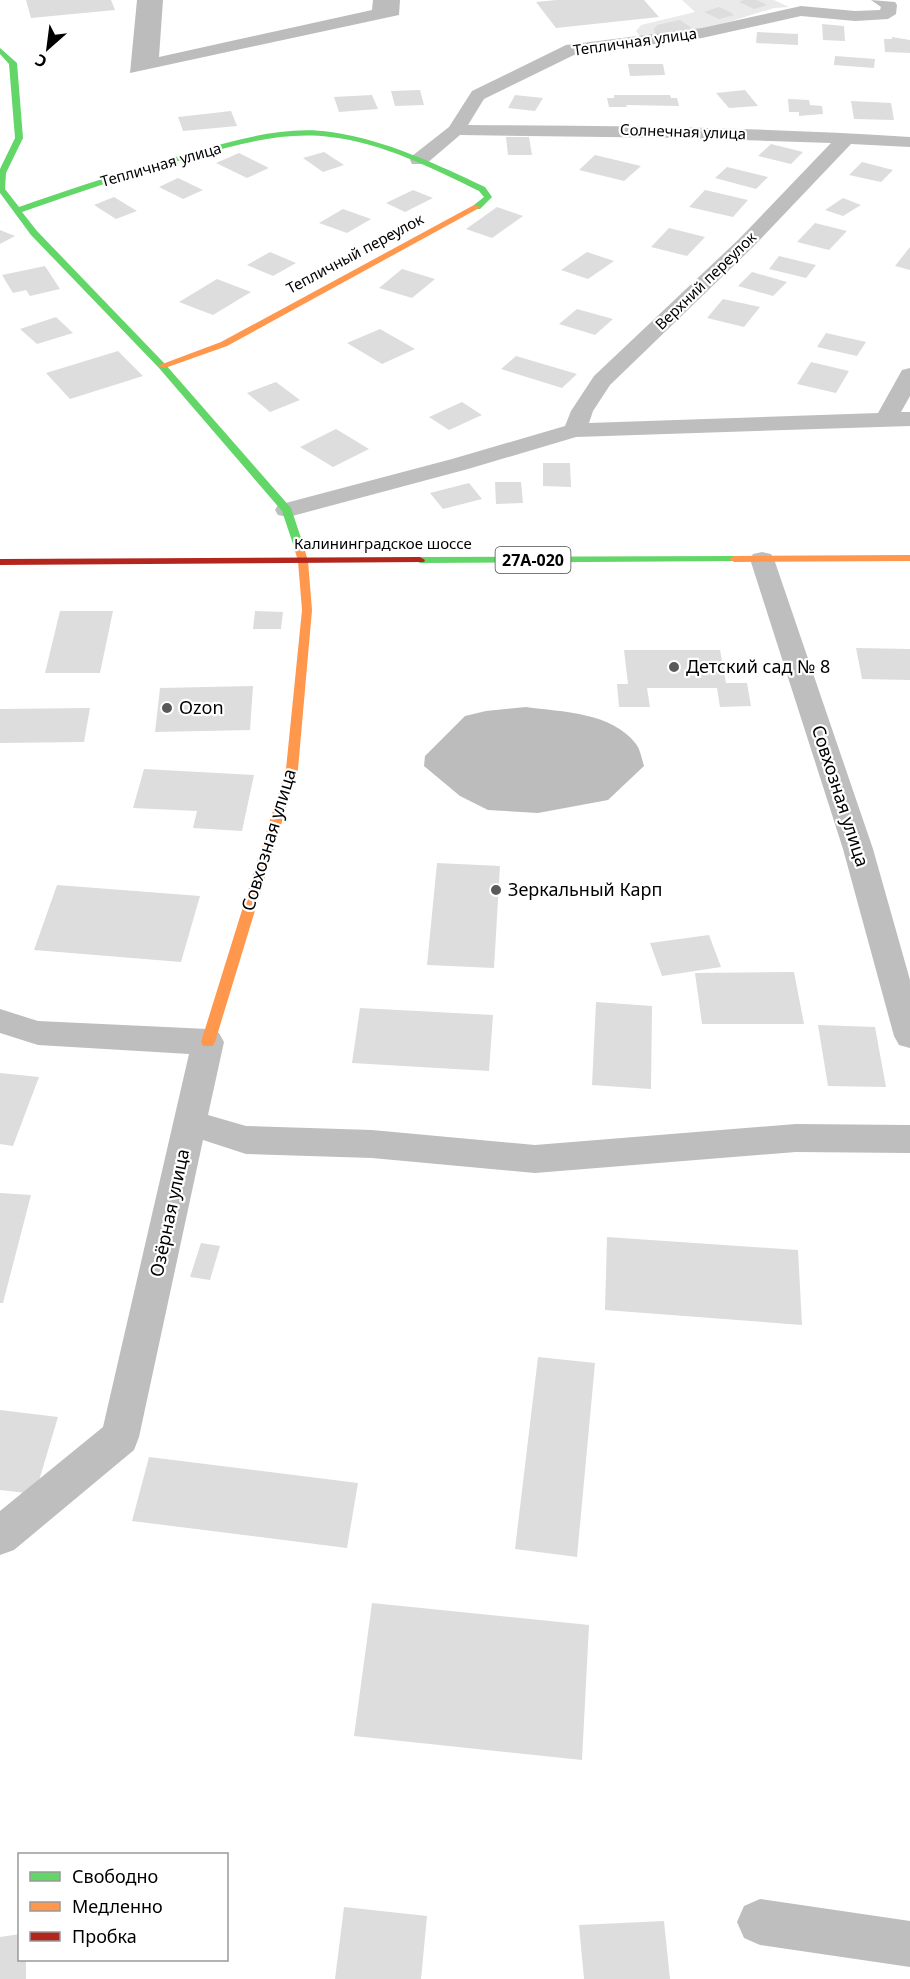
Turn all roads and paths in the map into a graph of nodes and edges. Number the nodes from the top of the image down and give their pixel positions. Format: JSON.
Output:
{"nodes":[{"id":1,"x":879,"y":0,"type":"edge"},
{"id":2,"x":0,"y":50,"type":"edge"},
{"id":3,"x":456,"y":130,"type":"junction"},
{"id":4,"x":848,"y":137,"type":"junction"},
{"id":5,"x":910,"y":142,"type":"edge"},
{"id":6,"x":419,"y":160,"type":"junction"},
{"id":7,"x":17,"y":211,"type":"junction"},
{"id":8,"x":162,"y":366,"type":"junction"},
{"id":9,"x":910,"y":375,"type":"edge"},
{"id":10,"x":910,"y":419,"type":"edge"},
{"id":11,"x":886,"y":420,"type":"junction"},
{"id":12,"x":575,"y":430,"type":"junction"},
{"id":13,"x":287,"y":510,"type":"junction"},
{"id":14,"x":910,"y":558,"type":"edge"},
{"id":15,"x":762,"y":559,"type":"junction"},
{"id":16,"x":303,"y":561,"type":"junction"},
{"id":17,"x":0,"y":562,"type":"edge"},
{"id":18,"x":0,"y":1021,"type":"edge"},
{"id":19,"x":910,"y":1036,"type":"edge"},
{"id":20,"x":208,"y":1042,"type":"junction"},
{"id":21,"x":190,"y":1123,"type":"junction"},
{"id":22,"x":910,"y":1139,"type":"edge"},
{"id":23,"x":0,"y":1536,"type":"edge"},
{"id":24,"x":760,"y":1922,"type":"dead end"},
{"id":25,"x":910,"y":1944,"type":"edge"}],
"edges":[{"from":1,"to":3,"type":"street","name":"Тепличная улица"},
{"from":2,"to":7,"type":"street"},
{"from":3,"to":4,"type":"street","name":"Солнечная улица"},
{"from":3,"to":6,"type":"street","name":"Тепличная улица"},
{"from":4,"to":5,"type":"street","name":"Солнечная улица"},
{"from":4,"to":12,"type":"street","name":"Верхний переулок"},
{"from":6,"to":7,"type":"street","name":"Тепличная улица"},
{"from":6,"to":8,"type":"street","name":"Тепличный переулок"},
{"from":7,"to":8,"type":"street"},
{"from":8,"to":13,"type":"street"},
{"from":9,"to":11,"type":"street"},
{"from":10,"to":11,"type":"street"},
{"from":11,"to":12,"type":"street"},
{"from":12,"to":13,"type":"street"},
{"from":13,"to":16,"type":"street"},
{"from":14,"to":15,"type":"street","name":"Калининградское шоссе","number":"27А-020"},
{"from":15,"to":16,"type":"street","name":"Калининградское шоссе","number":"27А-020"},
{"from":15,"to":19,"type":"street","name":"Совхозная улица"},
{"from":16,"to":17,"type":"street","name":"Калининградское шоссе","number":"27А-020"},
{"from":16,"to":20,"type":"street","name":"Совхозная улица"},
{"from":18,"to":20,"type":"street"},
{"from":20,"to":21,"type":"street","name":"Озёрная улица"},
{"from":21,"to":22,"type":"street"},
{"from":21,"to":23,"type":"street","name":"Озёрная улица"},
{"from":24,"to":25,"type":"street"}]}
